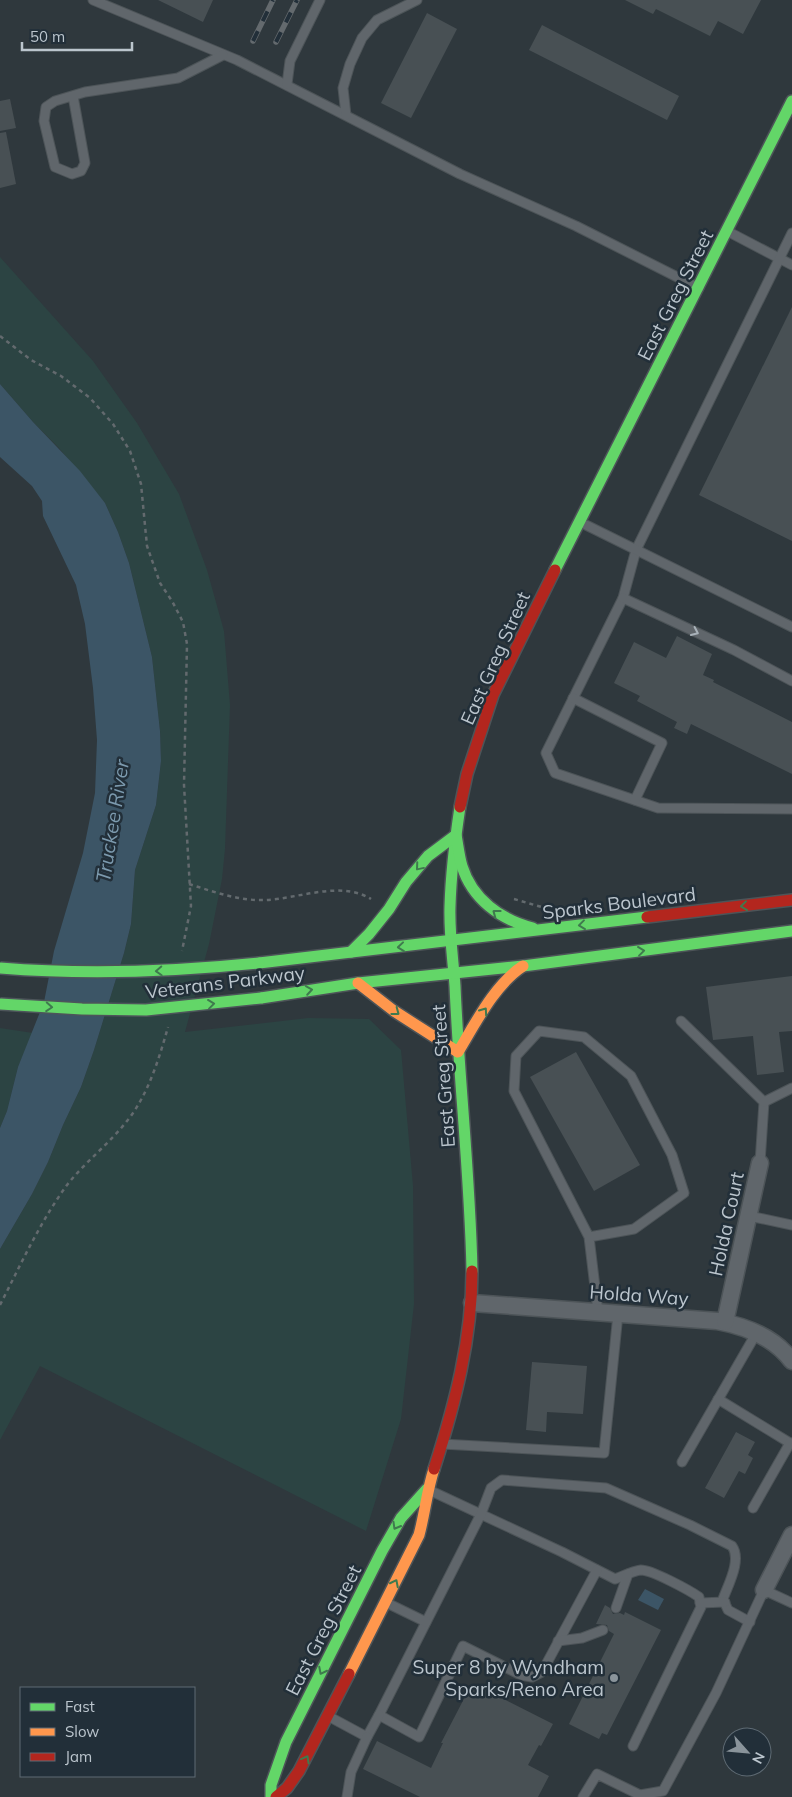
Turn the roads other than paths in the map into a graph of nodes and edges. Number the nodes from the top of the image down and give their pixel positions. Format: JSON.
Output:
{"nodes":[{"id":1,"x":93,"y":0,"type":"edge"},
{"id":2,"x":320,"y":0,"type":"edge"},
{"id":3,"x":417,"y":0,"type":"edge"},
{"id":4,"x":222,"y":55,"type":"junction"},
{"id":5,"x":287,"y":84,"type":"junction"},
{"id":6,"x":73,"y":96,"type":"junction"},
{"id":7,"x":792,"y":101,"type":"edge"},
{"id":8,"x":346,"y":115,"type":"junction"},
{"id":9,"x":727,"y":231,"type":"junction"},
{"id":10,"x":792,"y":233,"type":"edge"},
{"id":11,"x":780,"y":258,"type":"junction"},
{"id":12,"x":792,"y":265,"type":"edge"},
{"id":13,"x":699,"y":288,"type":"junction"},
{"id":14,"x":586,"y":525,"type":"dead end"},
{"id":15,"x":636,"y":550,"type":"junction"},
{"id":16,"x":623,"y":598,"type":"junction"},
{"id":17,"x":792,"y":627,"type":"edge"},
{"id":18,"x":792,"y":681,"type":"edge"},
{"id":19,"x":573,"y":698,"type":"junction"},
{"id":20,"x":635,"y":800,"type":"junction"},
{"id":21,"x":792,"y":809,"type":"edge"},
{"id":22,"x":456,"y":835,"type":"junction"},
{"id":23,"x":792,"y":900,"type":"edge"},
{"id":24,"x":541,"y":930,"type":"junction"},
{"id":25,"x":792,"y":931,"type":"edge"},
{"id":26,"x":450,"y":940,"type":"junction"},
{"id":27,"x":351,"y":952,"type":"junction"},
{"id":28,"x":523,"y":966,"type":"junction"},
{"id":29,"x":0,"y":968,"type":"edge"},
{"id":30,"x":454,"y":972,"type":"junction"},
{"id":31,"x":358,"y":983,"type":"junction"},
{"id":32,"x":0,"y":1004,"type":"edge"},
{"id":33,"x":681,"y":1021,"type":"dead end"},
{"id":34,"x":458,"y":1052,"type":"junction"},
{"id":35,"x":792,"y":1088,"type":"edge"},
{"id":36,"x":764,"y":1102,"type":"junction"},
{"id":37,"x":760,"y":1163,"type":"joint"},
{"id":38,"x":748,"y":1216,"type":"junction"},
{"id":39,"x":792,"y":1225,"type":"edge"},
{"id":40,"x":589,"y":1238,"type":"junction"},
{"id":41,"x":472,"y":1303,"type":"junction"},
{"id":42,"x":598,"y":1312,"type":"junction"},
{"id":43,"x":618,"y":1314,"type":"junction"},
{"id":44,"x":725,"y":1322,"type":"junction"},
{"id":45,"x":757,"y":1332,"type":"junction"},
{"id":46,"x":792,"y":1361,"type":"edge"},
{"id":47,"x":718,"y":1399,"type":"junction"},
{"id":48,"x":791,"y":1443,"type":"edge"},
{"id":49,"x":442,"y":1444,"type":"junction"},
{"id":50,"x":682,"y":1462,"type":"dead end"},
{"id":51,"x":427,"y":1489,"type":"junction"},
{"id":52,"x":753,"y":1508,"type":"dead end"},
{"id":53,"x":481,"y":1514,"type":"junction"},
{"id":54,"x":792,"y":1535,"type":"edge"},
{"id":55,"x":597,"y":1570,"type":"junction"},
{"id":56,"x":628,"y":1574,"type":"junction"},
{"id":57,"x":764,"y":1590,"type":"junction"},
{"id":58,"x":385,"y":1602,"type":"junction"},
{"id":59,"x":725,"y":1602,"type":"junction"},
{"id":60,"x":700,"y":1603,"type":"junction"},
{"id":61,"x":792,"y":1603,"type":"edge"},
{"id":62,"x":616,"y":1608,"type":"dead end"},
{"id":63,"x":426,"y":1622,"type":"junction"},
{"id":64,"x":750,"y":1622,"type":"junction"},
{"id":65,"x":603,"y":1630,"type":"dead end"},
{"id":66,"x":558,"y":1641,"type":"junction"},
{"id":67,"x":379,"y":1715,"type":"junction"},
{"id":68,"x":328,"y":1716,"type":"junction"},
{"id":69,"x":367,"y":1737,"type":"junction"},
{"id":70,"x":633,"y":1746,"type":"dead end"},
{"id":71,"x":349,"y":1796,"type":"edge"},
{"id":72,"x":271,"y":1797,"type":"edge"},
{"id":73,"x":276,"y":1797,"type":"edge"},
{"id":74,"x":583,"y":1797,"type":"edge"}],
"edges":[{"from":1,"to":4,"type":"lane"},
{"from":2,"to":5,"type":"lane"},
{"from":3,"to":8,"type":"lane"},
{"from":4,"to":5,"type":"lane"},
{"from":4,"to":6,"type":"lane"},
{"from":5,"to":8,"type":"lane"},
{"from":6,"to":6,"type":"lane"},
{"from":7,"to":9,"type":"main road","name":"East Greg Street"},
{"from":8,"to":13,"type":"lane"},
{"from":9,"to":11,"type":"lane"},
{"from":9,"to":13,"type":"main road","name":"East Greg Street"},
{"from":10,"to":11,"type":"lane"},
{"from":11,"to":12,"type":"lane"},
{"from":11,"to":15,"type":"lane"},
{"from":13,"to":22,"type":"main road","name":"East Greg Street"},
{"from":14,"to":15,"type":"lane"},
{"from":15,"to":16,"type":"lane"},
{"from":15,"to":17,"type":"lane"},
{"from":16,"to":18,"type":"lane","one_way":true},
{"from":16,"to":19,"type":"lane"},
{"from":19,"to":20,"type":"lane"},
{"from":19,"to":20,"type":"lane"},
{"from":20,"to":21,"type":"lane"},
{"from":24,"to":22,"type":"main road","one_way":true},
{"from":22,"to":26,"type":"main road","name":"East Greg Street"},
{"from":22,"to":27,"type":"main road","one_way":true},
{"from":23,"to":24,"type":"main road","name":"Sparks Boulevard","one_way":true},
{"from":24,"to":26,"type":"main road","name":"Sparks Boulevard"},
{"from":28,"to":25,"type":"main road","one_way":true},
{"from":26,"to":27,"type":"main road","name":"Veterans Parkway","one_way":true},
{"from":26,"to":30,"type":"main road","name":"East Greg Street"},
{"from":27,"to":29,"type":"main road","name":"Veterans Parkway","one_way":true,"bridge":true},
{"from":28,"to":30,"type":"main road"},
{"from":34,"to":28,"type":"main road","one_way":true},
{"from":30,"to":31,"type":"main road","name":"Veterans Parkway"},
{"from":30,"to":34,"type":"main road","name":"East Greg Street"},
{"from":32,"to":31,"type":"main road","name":"Veterans Parkway","one_way":true,"bridge":true},
{"from":31,"to":34,"type":"main road","one_way":true},
{"from":33,"to":36,"type":"lane"},
{"from":34,"to":41,"type":"main road","name":"East Greg Street"},
{"from":35,"to":36,"type":"lane"},
{"from":36,"to":37,"type":"lane"},
{"from":37,"to":38,"type":"street","name":"Holda Court"},
{"from":38,"to":39,"type":"lane"},
{"from":38,"to":44,"type":"street","name":"Holda Court"},
{"from":40,"to":40,"type":"lane"},
{"from":40,"to":42,"type":"lane"},
{"from":41,"to":42,"type":"street","name":"Holda Way"},
{"from":41,"to":49,"type":"main road","name":"East Greg Street"},
{"from":42,"to":43,"type":"street","name":"Holda Way"},
{"from":43,"to":44,"type":"street","name":"Holda Way"},
{"from":43,"to":49,"type":"lane"},
{"from":44,"to":45,"type":"street","name":"Holda Way"},
{"from":45,"to":46,"type":"street","name":"Holda Way"},
{"from":45,"to":47,"type":"lane"},
{"from":47,"to":48,"type":"lane"},
{"from":47,"to":50,"type":"lane"},
{"from":48,"to":52,"type":"lane"},
{"from":49,"to":51,"type":"main road","name":"East Greg Street"},
{"from":51,"to":53,"type":"lane"},
{"from":58,"to":51,"type":"main road","name":"East Greg Street","one_way":true},
{"from":51,"to":72,"type":"main road","name":"East Greg Street","one_way":true},
{"from":53,"to":55,"type":"lane"},
{"from":53,"to":59,"type":"lane"},
{"from":53,"to":63,"type":"lane"},
{"from":54,"to":57,"type":"street"},
{"from":55,"to":56,"type":"lane"},
{"from":55,"to":66,"type":"lane"},
{"from":56,"to":60,"type":"lane"},
{"from":56,"to":62,"type":"lane"},
{"from":57,"to":61,"type":"lane"},
{"from":57,"to":64,"type":"lane"},
{"from":58,"to":63,"type":"lane"},
{"from":58,"to":68,"type":"main road","name":"East Greg Street"},
{"from":59,"to":60,"type":"lane"},
{"from":59,"to":64,"type":"lane"},
{"from":60,"to":70,"type":"lane"},
{"from":63,"to":67,"type":"lane"},
{"from":64,"to":74,"type":"lane"},
{"from":65,"to":66,"type":"lane"},
{"from":66,"to":67,"type":"lane"},
{"from":67,"to":69,"type":"lane"},
{"from":68,"to":69,"type":"lane"},
{"from":73,"to":68,"type":"main road","name":"East Greg Street","one_way":true},
{"from":69,"to":71,"type":"lane"}]}
